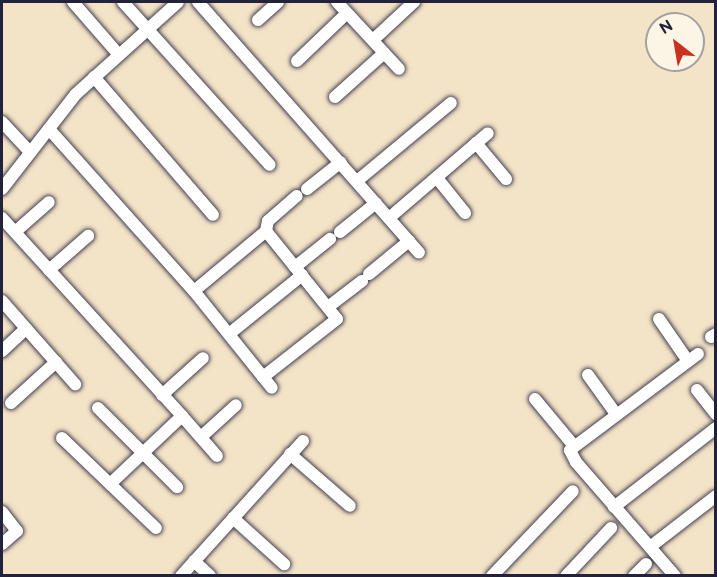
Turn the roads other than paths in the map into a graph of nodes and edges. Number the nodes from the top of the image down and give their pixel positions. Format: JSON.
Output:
{"nodes":[{"id":1,"x":73,"y":2,"type":"edge"},
{"id":2,"x":123,"y":2,"type":"edge"},
{"id":3,"x":178,"y":2,"type":"edge"},
{"id":4,"x":198,"y":2,"type":"edge"},
{"id":5,"x":278,"y":2,"type":"edge"},
{"id":6,"x":337,"y":2,"type":"edge"},
{"id":7,"x":414,"y":2,"type":"edge"},
{"id":8,"x":347,"y":13,"type":"junction"},
{"id":9,"x":258,"y":20,"type":"dead end"},
{"id":10,"x":147,"y":30,"type":"junction"},
{"id":11,"x":373,"y":40,"type":"junction"},
{"id":12,"x":384,"y":52,"type":"junction"},
{"id":13,"x":119,"y":55,"type":"junction"},
{"id":14,"x":297,"y":61,"type":"dead end"},
{"id":15,"x":399,"y":69,"type":"dead end"},
{"id":16,"x":94,"y":77,"type":"junction"},
{"id":17,"x":335,"y":97,"type":"dead end"},
{"id":18,"x":451,"y":103,"type":"dead end"},
{"id":19,"x":2,"y":122,"type":"edge"},
{"id":20,"x":48,"y":129,"type":"junction"},
{"id":21,"x":488,"y":133,"type":"dead end"},
{"id":22,"x":476,"y":143,"type":"junction"},
{"id":23,"x":30,"y":152,"type":"junction"},
{"id":24,"x":341,"y":162,"type":"junction"},
{"id":25,"x":270,"y":165,"type":"dead end"},
{"id":26,"x":437,"y":177,"type":"junction"},
{"id":27,"x":506,"y":179,"type":"dead end"},
{"id":28,"x":357,"y":181,"type":"junction"},
{"id":29,"x":2,"y":189,"type":"edge"},
{"id":30,"x":49,"y":202,"type":"dead end"},
{"id":31,"x":376,"y":202,"type":"junction"},
{"id":32,"x":465,"y":213,"type":"dead end"},
{"id":33,"x":213,"y":215,"type":"dead end"},
{"id":34,"x":2,"y":218,"type":"edge"},
{"id":35,"x":389,"y":218,"type":"junction"},
{"id":36,"x":266,"y":231,"type":"junction"},
{"id":37,"x":15,"y":232,"type":"junction"},
{"id":38,"x":88,"y":236,"type":"dead end"},
{"id":39,"x":409,"y":241,"type":"junction"},
{"id":40,"x":419,"y":253,"type":"dead end"},
{"id":41,"x":49,"y":270,"type":"junction"},
{"id":42,"x":299,"y":271,"type":"junction"},
{"id":43,"x":194,"y":291,"type":"junction"},
{"id":44,"x":2,"y":301,"type":"edge"},
{"id":45,"x":328,"y":307,"type":"junction"},
{"id":46,"x":659,"y":320,"type":"dead end"},
{"id":47,"x":26,"y":329,"type":"junction"},
{"id":48,"x":229,"y":334,"type":"junction"},
{"id":49,"x":2,"y":351,"type":"edge"},
{"id":50,"x":203,"y":358,"type":"dead end"},
{"id":51,"x":56,"y":362,"type":"junction"},
{"id":52,"x":588,"y":375,"type":"dead end"},
{"id":53,"x":263,"y":377,"type":"junction"},
{"id":54,"x":75,"y":384,"type":"dead end"},
{"id":55,"x":272,"y":388,"type":"dead end"},
{"id":56,"x":697,"y":390,"type":"dead end"},
{"id":57,"x":162,"y":395,"type":"junction"},
{"id":58,"x":535,"y":399,"type":"dead end"},
{"id":59,"x":11,"y":403,"type":"dead end"},
{"id":60,"x":236,"y":405,"type":"dead end"},
{"id":61,"x":98,"y":408,"type":"dead end"},
{"id":62,"x":616,"y":414,"type":"junction"},
{"id":63,"x":716,"y":414,"type":"edge"},
{"id":64,"x":182,"y":416,"type":"junction"},
{"id":65,"x":716,"y":428,"type":"edge"},
{"id":66,"x":201,"y":437,"type":"junction"},
{"id":67,"x":62,"y":438,"type":"dead end"},
{"id":68,"x":303,"y":441,"type":"dead end"},
{"id":69,"x":573,"y":446,"type":"junction"},
{"id":70,"x":143,"y":453,"type":"junction"},
{"id":71,"x":290,"y":454,"type":"junction"},
{"id":72,"x":217,"y":456,"type":"dead end"},
{"id":73,"x":110,"y":484,"type":"junction"},
{"id":74,"x":177,"y":487,"type":"dead end"},
{"id":75,"x":573,"y":491,"type":"dead end"},
{"id":76,"x":716,"y":496,"type":"edge"},
{"id":77,"x":350,"y":507,"type":"dead end"},
{"id":78,"x":614,"y":507,"type":"junction"},
{"id":79,"x":2,"y":512,"type":"edge"},
{"id":80,"x":233,"y":518,"type":"junction"},
{"id":81,"x":156,"y":528,"type":"dead end"},
{"id":82,"x":611,"y":528,"type":"dead end"},
{"id":83,"x":2,"y":544,"type":"edge"},
{"id":84,"x":650,"y":547,"type":"junction"},
{"id":85,"x":194,"y":561,"type":"junction"},
{"id":86,"x":284,"y":564,"type":"dead end"},
{"id":87,"x":646,"y":564,"type":"dead end"},
{"id":88,"x":181,"y":576,"type":"edge"},
{"id":89,"x":210,"y":576,"type":"edge"},
{"id":90,"x":492,"y":576,"type":"edge"},
{"id":91,"x":566,"y":576,"type":"edge"},
{"id":92,"x":634,"y":576,"type":"edge"},
{"id":93,"x":675,"y":576,"type":"edge"}],
"edges":[{"from":1,"to":13,"type":"street"},
{"from":2,"to":10,"type":"street"},
{"from":3,"to":10,"type":"street"},
{"from":4,"to":24,"type":"street"},
{"from":5,"to":9,"type":"street"},
{"from":6,"to":8,"type":"street"},
{"from":7,"to":11,"type":"street"},
{"from":8,"to":11,"type":"street"},
{"from":8,"to":14,"type":"street"},
{"from":10,"to":13,"type":"street"},
{"from":10,"to":25,"type":"street"},
{"from":11,"to":12,"type":"street"},
{"from":12,"to":15,"type":"street"},
{"from":12,"to":17,"type":"street"},
{"from":13,"to":16,"type":"street"},
{"from":16,"to":20,"type":"street"},
{"from":16,"to":33,"type":"street"},
{"from":18,"to":28,"type":"street"},
{"from":19,"to":23,"type":"street"},
{"from":20,"to":23,"type":"street"},
{"from":20,"to":43,"type":"street"},
{"from":21,"to":22,"type":"street"},
{"from":22,"to":26,"type":"street"},
{"from":22,"to":27,"type":"street"},
{"from":23,"to":29,"type":"street"},
{"from":24,"to":28,"type":"street"},
{"from":24,"to":36,"type":"street"},
{"from":26,"to":32,"type":"street"},
{"from":26,"to":35,"type":"street"},
{"from":28,"to":31,"type":"street"},
{"from":30,"to":37,"type":"street"},
{"from":31,"to":35,"type":"street"},
{"from":31,"to":42,"type":"street"},
{"from":34,"to":37,"type":"street"},
{"from":35,"to":39,"type":"street"},
{"from":36,"to":42,"type":"street"},
{"from":36,"to":43,"type":"street"},
{"from":37,"to":41,"type":"street"},
{"from":38,"to":41,"type":"street"},
{"from":39,"to":40,"type":"street"},
{"from":39,"to":45,"type":"street"},
{"from":41,"to":57,"type":"street"},
{"from":42,"to":45,"type":"street"},
{"from":42,"to":48,"type":"street"},
{"from":43,"to":48,"type":"street"},
{"from":44,"to":47,"type":"street"},
{"from":45,"to":53,"type":"street"},
{"from":46,"to":62,"type":"street"},
{"from":47,"to":49,"type":"street"},
{"from":47,"to":51,"type":"street"},
{"from":48,"to":53,"type":"street"},
{"from":50,"to":57,"type":"street"},
{"from":51,"to":54,"type":"street"},
{"from":51,"to":59,"type":"street"},
{"from":52,"to":62,"type":"street"},
{"from":53,"to":55,"type":"street"},
{"from":56,"to":63,"type":"street"},
{"from":57,"to":64,"type":"street"},
{"from":58,"to":69,"type":"street"},
{"from":60,"to":66,"type":"street"},
{"from":61,"to":70,"type":"street"},
{"from":62,"to":69,"type":"street"},
{"from":64,"to":66,"type":"street"},
{"from":64,"to":70,"type":"street"},
{"from":65,"to":78,"type":"street"},
{"from":66,"to":72,"type":"street"},
{"from":67,"to":73,"type":"street"},
{"from":68,"to":71,"type":"street"},
{"from":69,"to":78,"type":"street"},
{"from":70,"to":73,"type":"street"},
{"from":70,"to":74,"type":"street"},
{"from":71,"to":77,"type":"street"},
{"from":71,"to":80,"type":"street"},
{"from":73,"to":81,"type":"street"},
{"from":75,"to":90,"type":"street"},
{"from":76,"to":84,"type":"street"},
{"from":78,"to":84,"type":"street"},
{"from":79,"to":83,"type":"street"},
{"from":80,"to":85,"type":"street"},
{"from":80,"to":86,"type":"street"},
{"from":82,"to":91,"type":"street"},
{"from":84,"to":93,"type":"street"},
{"from":85,"to":88,"type":"street"},
{"from":85,"to":89,"type":"street"},
{"from":87,"to":92,"type":"street"}]}
